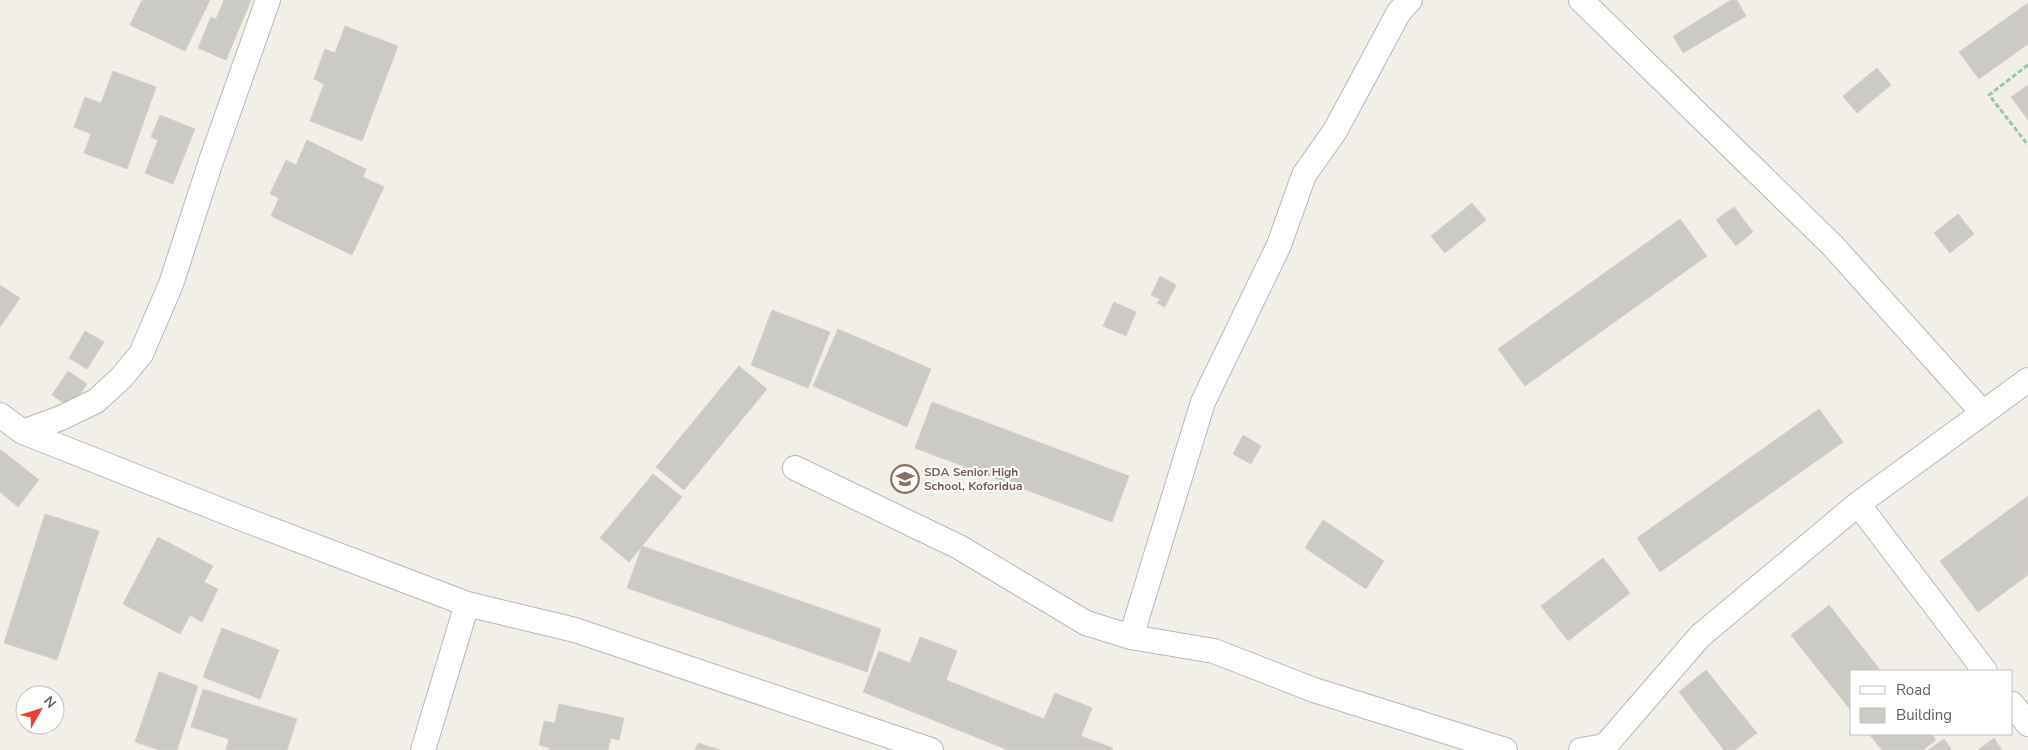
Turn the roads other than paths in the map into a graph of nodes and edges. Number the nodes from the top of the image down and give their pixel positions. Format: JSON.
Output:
{"nodes":[{"id":1,"x":268,"y":0,"type":"edge"},
{"id":2,"x":1410,"y":0,"type":"edge"},
{"id":3,"x":1581,"y":0,"type":"edge"},
{"id":4,"x":2028,"y":380,"type":"edge"},
{"id":5,"x":1983,"y":413,"type":"junction"},
{"id":6,"x":0,"y":415,"type":"edge"},
{"id":7,"x":24,"y":432,"type":"junction"},
{"id":8,"x":795,"y":468,"type":"dead end"},
{"id":9,"x":1858,"y":504,"type":"junction"},
{"id":10,"x":467,"y":604,"type":"junction"},
{"id":11,"x":1131,"y":637,"type":"junction"},
{"id":12,"x":1985,"y":670,"type":"edge"},
{"id":13,"x":2013,"y":705,"type":"edge"},
{"id":14,"x":2028,"y":724,"type":"edge"},
{"id":15,"x":1606,"y":748,"type":"edge"},
{"id":16,"x":424,"y":750,"type":"edge"},
{"id":17,"x":932,"y":750,"type":"edge"},
{"id":18,"x":1505,"y":750,"type":"edge"},
{"id":19,"x":1581,"y":750,"type":"edge"}],
"edges":[{"from":1,"to":7,"type":"street"},
{"from":2,"to":11,"type":"street"},
{"from":3,"to":5,"type":"street"},
{"from":4,"to":5,"type":"street"},
{"from":5,"to":9,"type":"street"},
{"from":6,"to":7,"type":"street"},
{"from":7,"to":10,"type":"street"},
{"from":8,"to":11,"type":"street"},
{"from":9,"to":12,"type":"street"},
{"from":9,"to":15,"type":"street"},
{"from":10,"to":16,"type":"street"},
{"from":10,"to":17,"type":"street"},
{"from":11,"to":18,"type":"street"},
{"from":13,"to":14,"type":"street"},
{"from":15,"to":19,"type":"street"}]}
